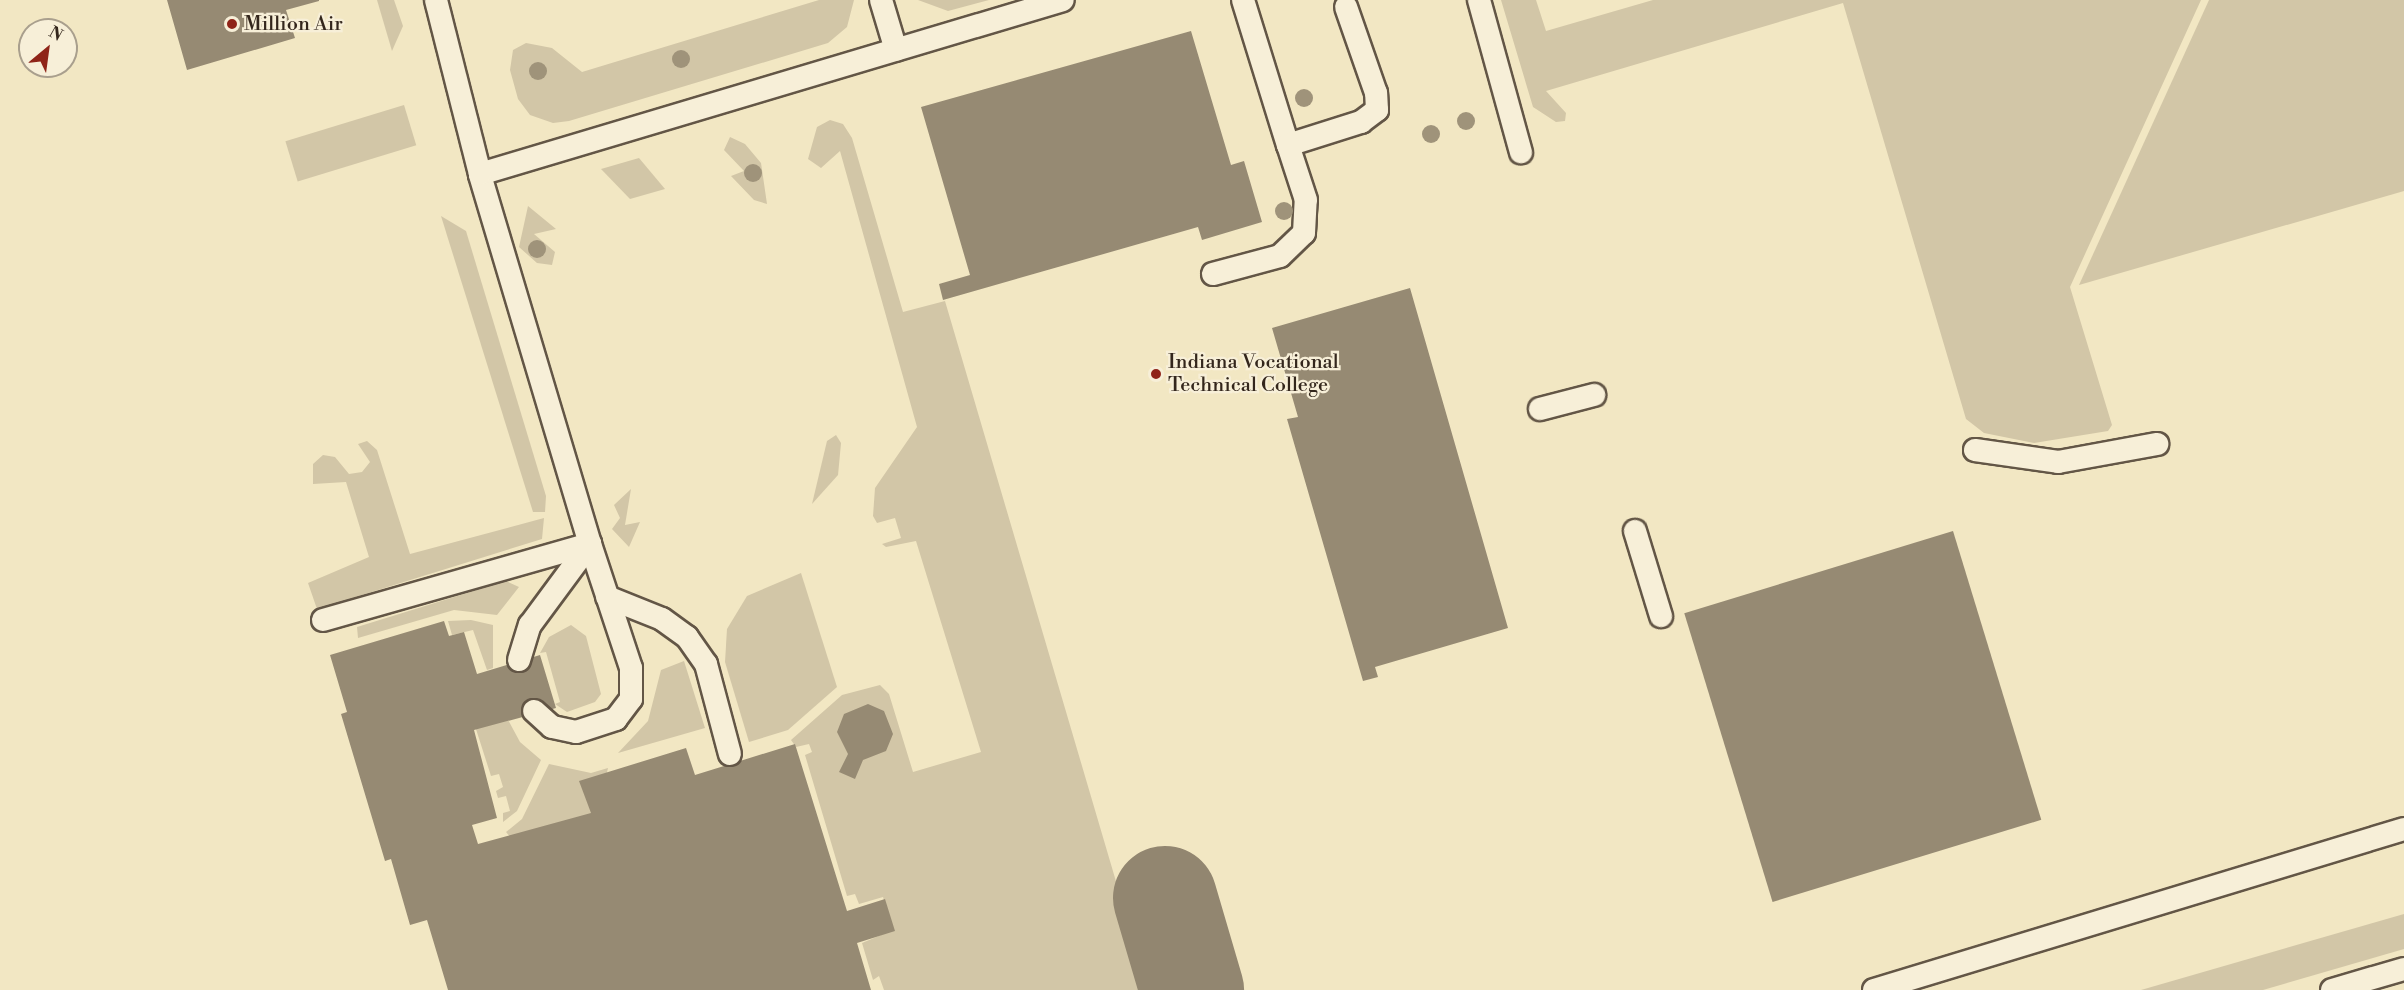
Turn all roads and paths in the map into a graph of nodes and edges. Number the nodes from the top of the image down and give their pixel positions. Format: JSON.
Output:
{"nodes":[{"id":1,"x":436,"y":0,"type":"edge"},
{"id":2,"x":881,"y":0,"type":"edge"},
{"id":3,"x":1063,"y":0,"type":"edge"},
{"id":4,"x":1243,"y":0,"type":"edge"},
{"id":5,"x":1479,"y":0,"type":"edge"},
{"id":6,"x":1346,"y":7,"type":"dead end"},
{"id":7,"x":896,"y":50,"type":"junction"},
{"id":8,"x":1288,"y":145,"type":"junction"},
{"id":9,"x":1521,"y":152,"type":"dead end"},
{"id":10,"x":480,"y":174,"type":"junction"},
{"id":11,"x":1213,"y":274,"type":"dead end"},
{"id":12,"x":1594,"y":395,"type":"dead end"},
{"id":13,"x":1540,"y":409,"type":"dead end"},
{"id":14,"x":2157,"y":444,"type":"dead end"},
{"id":15,"x":1975,"y":450,"type":"dead end"},
{"id":16,"x":1635,"y":531,"type":"dead end"},
{"id":17,"x":590,"y":544,"type":"junction"},
{"id":18,"x":607,"y":597,"type":"junction"},
{"id":19,"x":1661,"y":616,"type":"dead end"},
{"id":20,"x":323,"y":620,"type":"dead end"},
{"id":21,"x":519,"y":660,"type":"dead end"},
{"id":22,"x":534,"y":711,"type":"dead end"},
{"id":23,"x":730,"y":754,"type":"dead end"},
{"id":24,"x":2404,"y":829,"type":"edge"},
{"id":25,"x":2404,"y":969,"type":"edge"},
{"id":26,"x":1874,"y":990,"type":"edge"},
{"id":27,"x":2332,"y":990,"type":"edge"}],
"edges":[{"from":1,"to":10,"type":"lane"},
{"from":2,"to":7,"type":"lane"},
{"from":3,"to":7,"type":"lane"},
{"from":4,"to":8,"type":"lane"},
{"from":5,"to":9,"type":"lane"},
{"from":6,"to":8,"type":"lane"},
{"from":7,"to":10,"type":"lane"},
{"from":8,"to":11,"type":"lane"},
{"from":10,"to":17,"type":"lane"},
{"from":12,"to":13,"type":"lane"},
{"from":14,"to":15,"type":"lane"},
{"from":16,"to":19,"type":"lane"},
{"from":17,"to":18,"type":"lane"},
{"from":17,"to":20,"type":"lane"},
{"from":17,"to":21,"type":"lane"},
{"from":18,"to":22,"type":"lane"},
{"from":18,"to":23,"type":"lane"},
{"from":24,"to":26,"type":"lane"},
{"from":25,"to":27,"type":"lane"}]}
